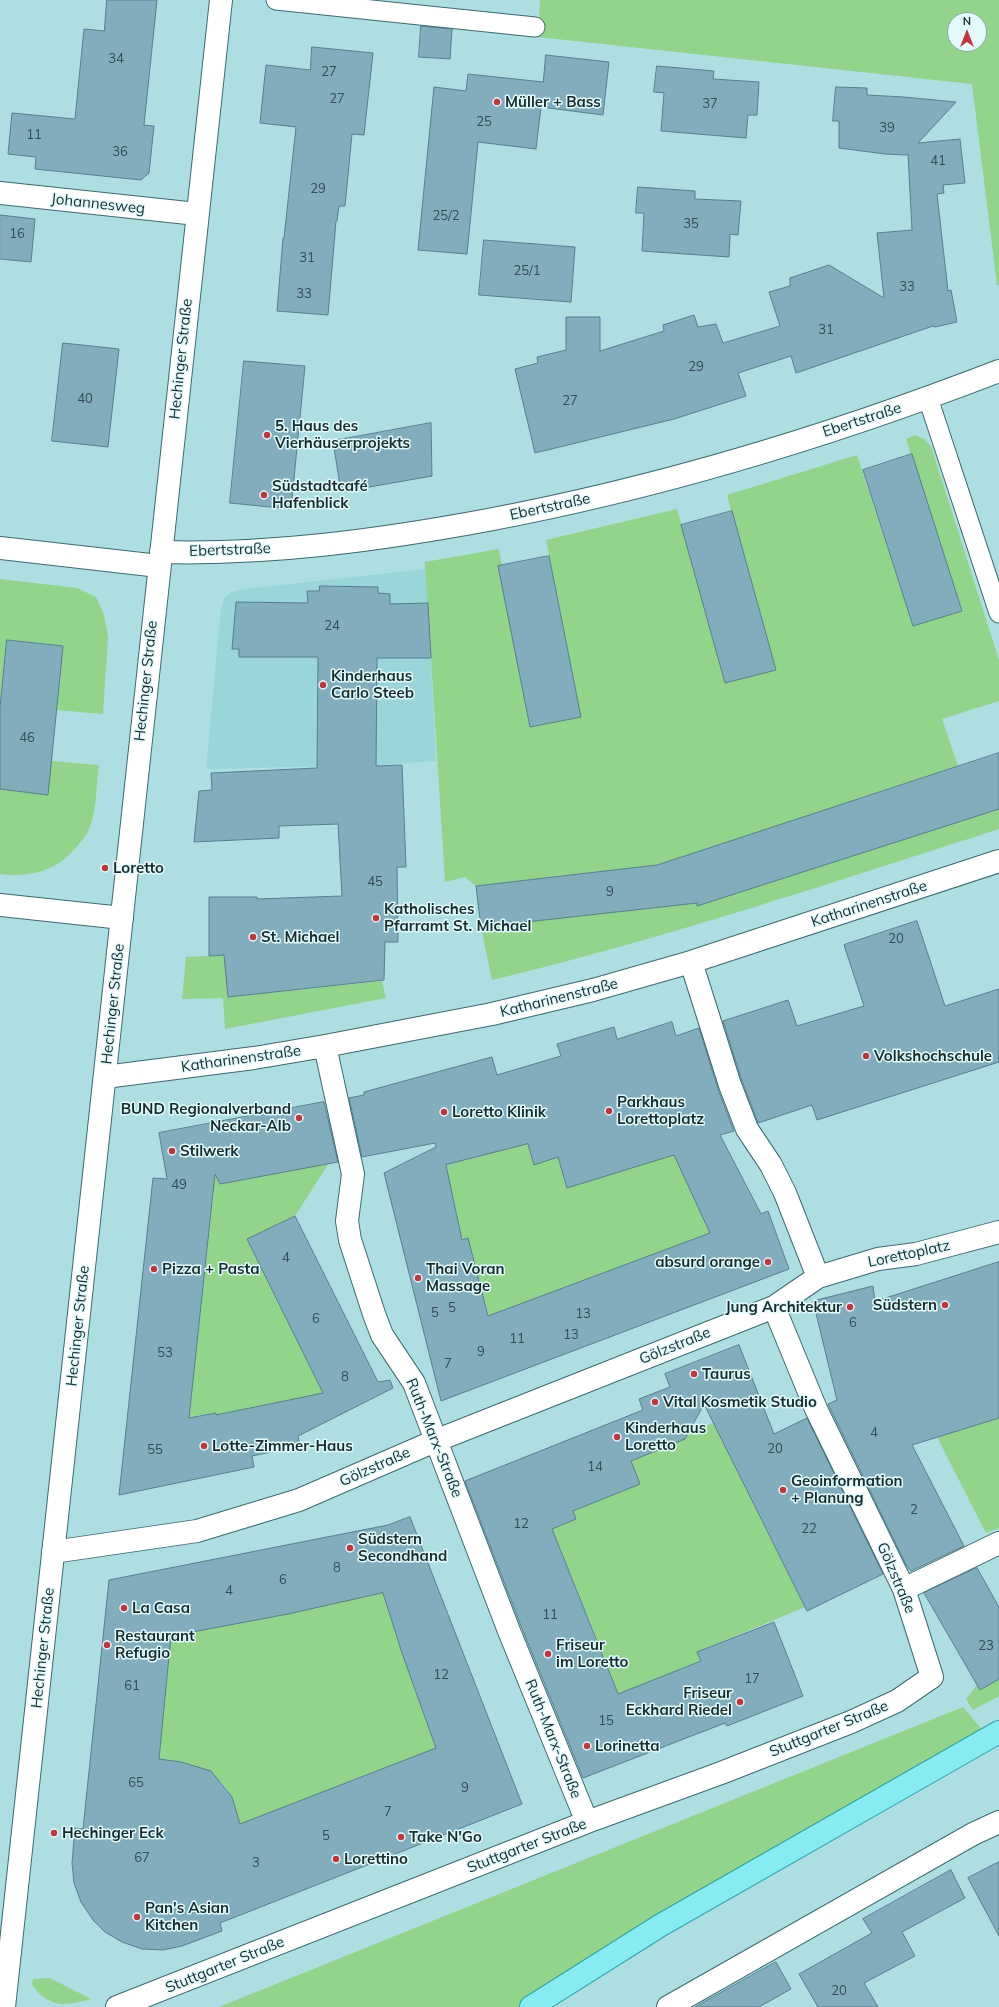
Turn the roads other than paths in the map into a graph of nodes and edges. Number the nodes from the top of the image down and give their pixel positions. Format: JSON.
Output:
{"nodes":[{"id":1,"x":221,"y":0,"type":"edge"},
{"id":2,"x":276,"y":0,"type":"edge"},
{"id":3,"x":535,"y":27,"type":"dead end"},
{"id":4,"x":0,"y":193,"type":"edge"},
{"id":5,"x":197,"y":214,"type":"junction"},
{"id":6,"x":999,"y":372,"type":"edge"},
{"id":7,"x":928,"y":398,"type":"junction"},
{"id":8,"x":0,"y":548,"type":"edge"},
{"id":9,"x":160,"y":559,"type":"junction"},
{"id":10,"x":999,"y":613,"type":"edge"},
{"id":11,"x":999,"y":861,"type":"edge"},
{"id":12,"x":0,"y":905,"type":"edge"},
{"id":13,"x":122,"y":918,"type":"junction"},
{"id":14,"x":691,"y":962,"type":"junction"},
{"id":15,"x":324,"y":1046,"type":"junction"},
{"id":16,"x":105,"y":1076,"type":"junction"},
{"id":17,"x":999,"y":1232,"type":"edge"},
{"id":18,"x":818,"y":1276,"type":"junction"},
{"id":19,"x":774,"y":1307,"type":"junction"},
{"id":20,"x":435,"y":1440,"type":"junction"},
{"id":21,"x":999,"y":1543,"type":"edge"},
{"id":22,"x":53,"y":1552,"type":"junction"},
{"id":23,"x":904,"y":1588,"type":"junction"},
{"id":24,"x":932,"y":1677,"type":"joint"},
{"id":25,"x":999,"y":1732,"type":"edge"},
{"id":26,"x":586,"y":1822,"type":"junction"},
{"id":27,"x":999,"y":1822,"type":"edge"},
{"id":28,"x":4,"y":2007,"type":"edge"},
{"id":29,"x":117,"y":2007,"type":"edge"},
{"id":30,"x":531,"y":2007,"type":"edge"},
{"id":31,"x":668,"y":2007,"type":"edge"}],
"edges":[{"from":1,"to":5,"type":"street","name":"Hechinger Straße"},
{"from":2,"to":3,"type":"lane"},
{"from":4,"to":5,"type":"street","name":"Johannesweg"},
{"from":5,"to":9,"type":"street","name":"Hechinger Straße"},
{"from":6,"to":7,"type":"street","name":"Ebertstraße"},
{"from":7,"to":9,"type":"street","name":"Ebertstraße"},
{"from":7,"to":10,"type":"lane"},
{"from":8,"to":9,"type":"street","name":"Ebertstraße"},
{"from":9,"to":13,"type":"street","name":"Hechinger Straße"},
{"from":11,"to":14,"type":"street","name":"Katharinenstraße"},
{"from":12,"to":13,"type":"street"},
{"from":13,"to":16,"type":"street","name":"Hechinger Straße"},
{"from":14,"to":15,"type":"street","name":"Katharinenstraße"},
{"from":14,"to":18,"type":"street"},
{"from":15,"to":16,"type":"street","name":"Katharinenstraße"},
{"from":15,"to":20,"type":"street","name":"Ruth-Marx-Straße"},
{"from":16,"to":22,"type":"street","name":"Hechinger Straße"},
{"from":17,"to":18,"type":"street","name":"Lorettoplatz"},
{"from":18,"to":19,"type":"street","name":"Gölzstraße"},
{"from":19,"to":20,"type":"street","name":"Gölzstraße"},
{"from":19,"to":23,"type":"street","name":"Gölzstraße"},
{"from":20,"to":22,"type":"street","name":"Gölzstraße"},
{"from":20,"to":26,"type":"street","name":"Ruth-Marx-Straße"},
{"from":21,"to":23,"type":"street"},
{"from":22,"to":28,"type":"street","name":"Hechinger Straße"},
{"from":23,"to":24,"type":"street","name":"Gölzstraße"},
{"from":24,"to":26,"type":"street","name":"Stuttgarter Straße"},
{"from":25,"to":30,"type":"main road"},
{"from":26,"to":29,"type":"street","name":"Stuttgarter Straße"},
{"from":27,"to":31,"type":"street"}]}
